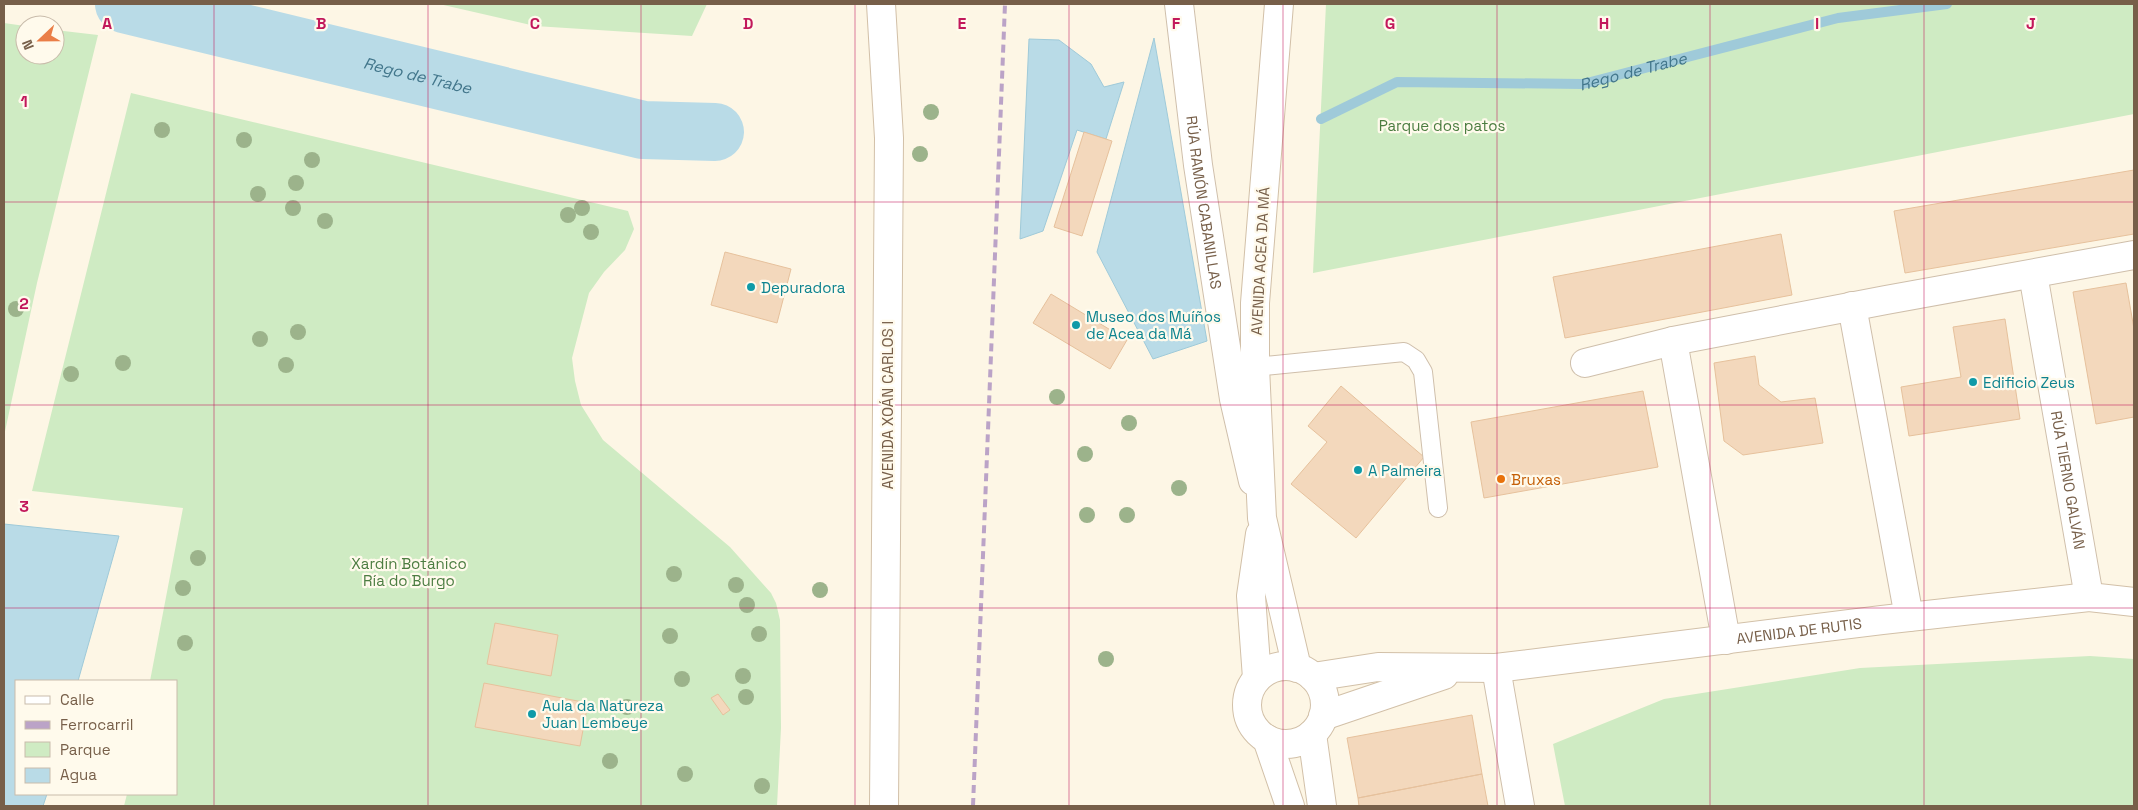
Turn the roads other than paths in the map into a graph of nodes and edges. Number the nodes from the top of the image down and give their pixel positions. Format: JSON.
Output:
{"nodes":[{"id":1,"x":881,"y":4,"type":"edge"},
{"id":2,"x":1178,"y":4,"type":"edge"},
{"id":3,"x":1278,"y":4,"type":"edge"},
{"id":4,"x":2134,"y":255,"type":"edge"},
{"id":5,"x":2033,"y":274,"type":"junction"},
{"id":6,"x":1852,"y":306,"type":"junction"},
{"id":7,"x":1673,"y":341,"type":"junction"},
{"id":8,"x":1585,"y":363,"type":"dead end"},
{"id":9,"x":1255,"y":366,"type":"junction"},
{"id":10,"x":1438,"y":508,"type":"dead end"},
{"id":11,"x":1262,"y":518,"type":"junction"},
{"id":12,"x":2089,"y":597,"type":"junction"},
{"id":13,"x":2134,"y":602,"type":"edge"},
{"id":14,"x":1909,"y":617,"type":"junction"},
{"id":15,"x":1726,"y":640,"type":"junction"},
{"id":16,"x":1464,"y":668,"type":"junction"},
{"id":17,"x":1496,"y":668,"type":"junction"},
{"id":18,"x":1305,"y":672,"type":"junction"},
{"id":19,"x":1257,"y":678,"type":"junction"},
{"id":20,"x":1318,"y":725,"type":"junction"},
{"id":21,"x":1267,"y":739,"type":"junction"},
{"id":22,"x":884,"y":806,"type":"edge"},
{"id":23,"x":1290,"y":806,"type":"edge"},
{"id":24,"x":1322,"y":806,"type":"edge"},
{"id":25,"x":1520,"y":806,"type":"edge"}],
"edges":[{"from":1,"to":22,"type":"street","name":"AVENIDA XOÁN CARLOS I"},
{"from":2,"to":11,"type":"street","name":"RÚA RAMÓN CABANILLAS"},
{"from":3,"to":9,"type":"street","name":"AVENIDA ACEA DA MÁ"},
{"from":4,"to":5,"type":"street"},
{"from":5,"to":6,"type":"street"},
{"from":5,"to":12,"type":"street","name":"RÚA TIERNO GALVÁN"},
{"from":6,"to":7,"type":"street"},
{"from":6,"to":14,"type":"street"},
{"from":7,"to":8,"type":"street"},
{"from":7,"to":15,"type":"street"},
{"from":9,"to":10,"type":"lane"},
{"from":9,"to":11,"type":"street","name":"AVENIDA ACEA DA MÁ"},
{"from":11,"to":18,"type":"street"},
{"from":11,"to":19,"type":"street"},
{"from":12,"to":13,"type":"street","name":"AVENIDA DE RUTIS"},
{"from":12,"to":14,"type":"street","name":"AVENIDA DE RUTIS"},
{"from":14,"to":15,"type":"street","name":"AVENIDA DE RUTIS"},
{"from":15,"to":17,"type":"street","name":"AVENIDA DE RUTIS"},
{"from":16,"to":17,"type":"street","name":"AVENIDA DE RUTIS"},
{"from":16,"to":18,"type":"street","name":"AVENIDA DE RUTIS"},
{"from":16,"to":20,"type":"street"},
{"from":17,"to":25,"type":"street"},
{"from":18,"to":19,"type":"street"},
{"from":18,"to":20,"type":"street"},
{"from":19,"to":21,"type":"street"},
{"from":20,"to":21,"type":"street"},
{"from":20,"to":24,"type":"street"},
{"from":21,"to":23,"type":"street"}]}
